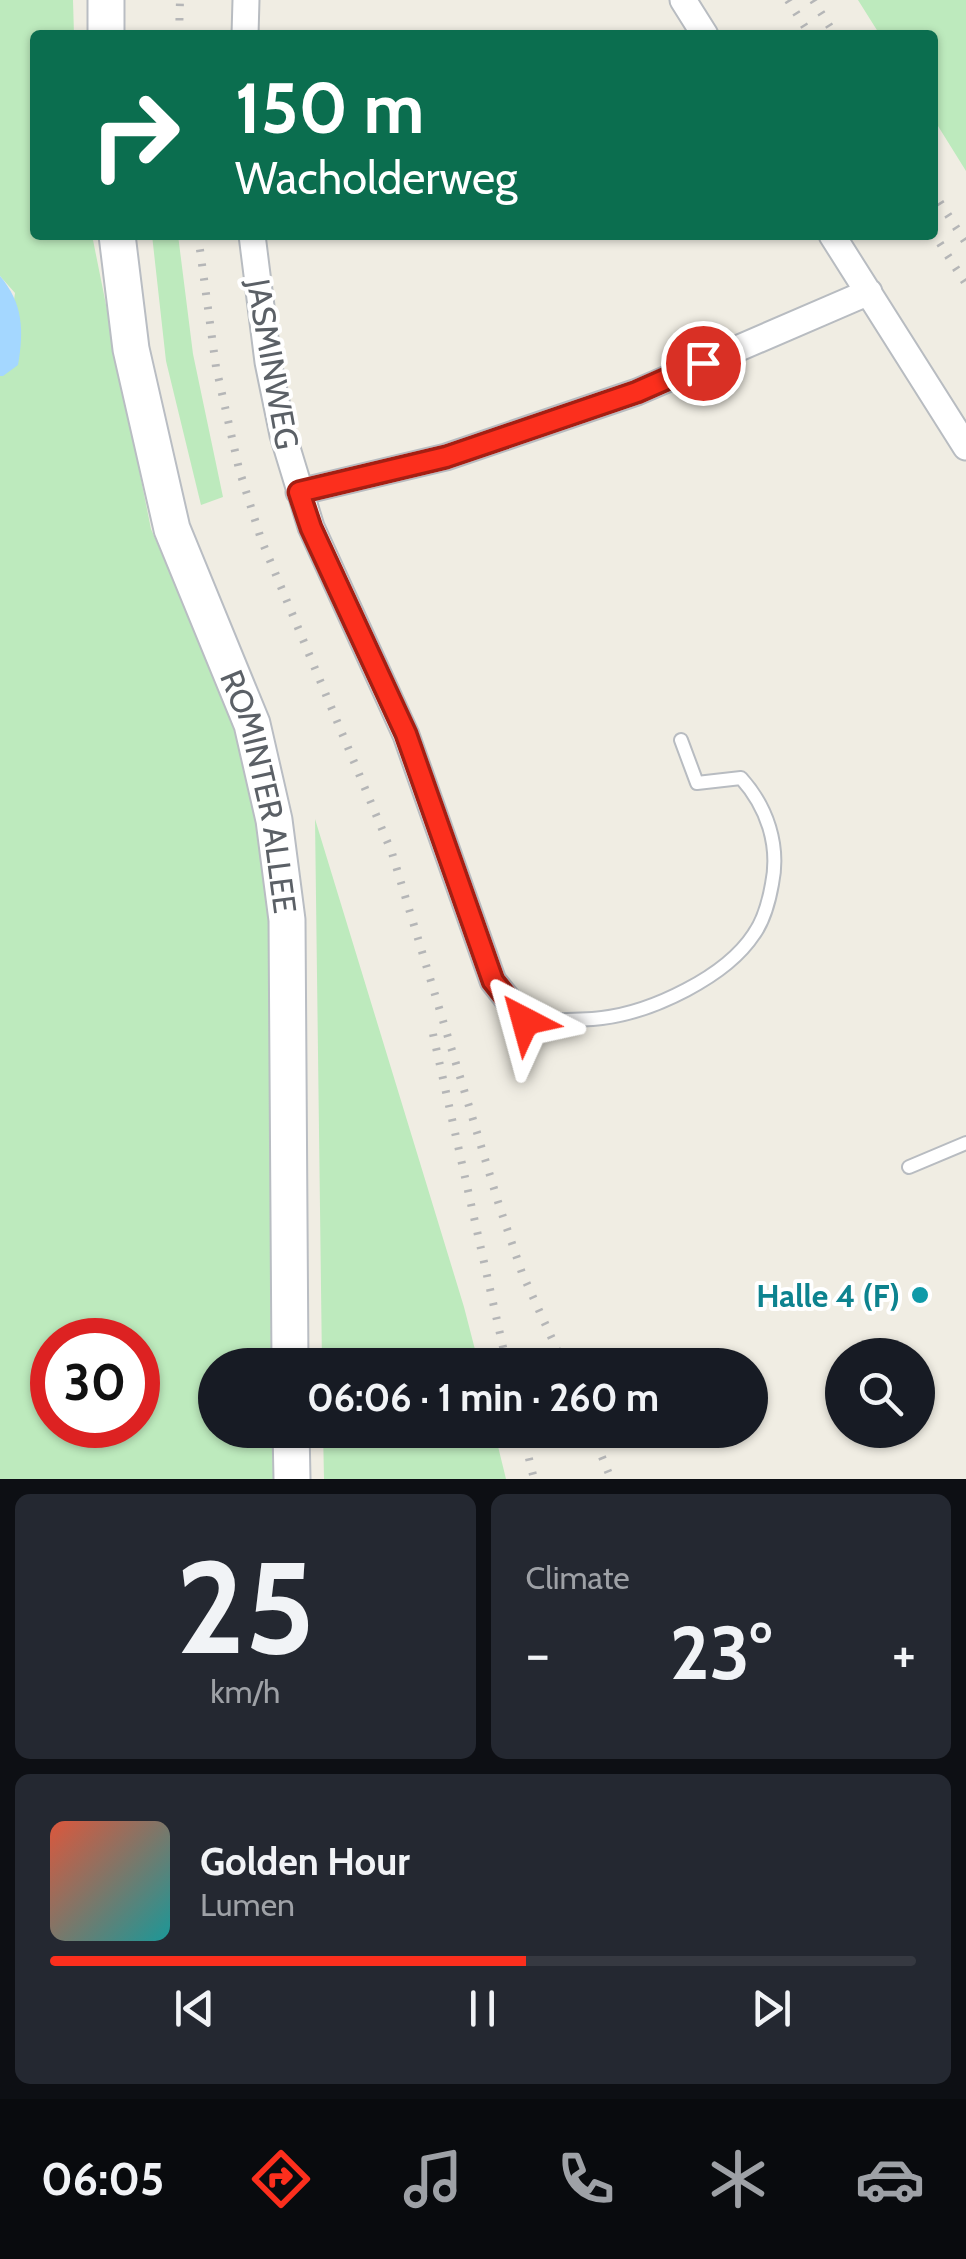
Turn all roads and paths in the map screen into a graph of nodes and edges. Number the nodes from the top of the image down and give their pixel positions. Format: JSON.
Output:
{"nodes":[{"id":1,"x":106,"y":0,"type":"edge"},
{"id":2,"x":246,"y":0,"type":"edge"},
{"id":3,"x":683,"y":0,"type":"edge"},
{"id":4,"x":106,"y":30,"type":"edge"},
{"id":5,"x":245,"y":30,"type":"edge"},
{"id":6,"x":702,"y":30,"type":"edge"},
{"id":7,"x":119,"y":240,"type":"edge"},
{"id":8,"x":253,"y":240,"type":"edge"},
{"id":9,"x":835,"y":240,"type":"edge"},
{"id":10,"x":869,"y":292,"type":"junction"},
{"id":11,"x":966,"y":447,"type":"edge"},
{"id":12,"x":299,"y":492,"type":"junction"},
{"id":13,"x":681,"y":740,"type":"dead end"},
{"id":14,"x":525,"y":1021,"type":"joint"},
{"id":15,"x":966,"y":1143,"type":"edge"},
{"id":16,"x":910,"y":1167,"type":"dead end"},
{"id":17,"x":290,"y":1348,"type":"edge"},
{"id":18,"x":291,"y":1448,"type":"edge"},
{"id":19,"x":292,"y":1479,"type":"edge"}],
"edges":[{"from":1,"to":4,"type":"street"},
{"from":2,"to":5,"type":"street"},
{"from":3,"to":6,"type":"street"},
{"from":7,"to":17,"type":"street","name":"ROMINTER ALLEE"},
{"from":8,"to":12,"type":"street","name":"JASMINWEG"},
{"from":9,"to":10,"type":"street"},
{"from":10,"to":11,"type":"street"},
{"from":10,"to":12,"type":"street"},
{"from":12,"to":14,"type":"street","name":"JASMINWEG"},
{"from":13,"to":14,"type":"lane"},
{"from":15,"to":16,"type":"lane"},
{"from":18,"to":19,"type":"street"}]}
